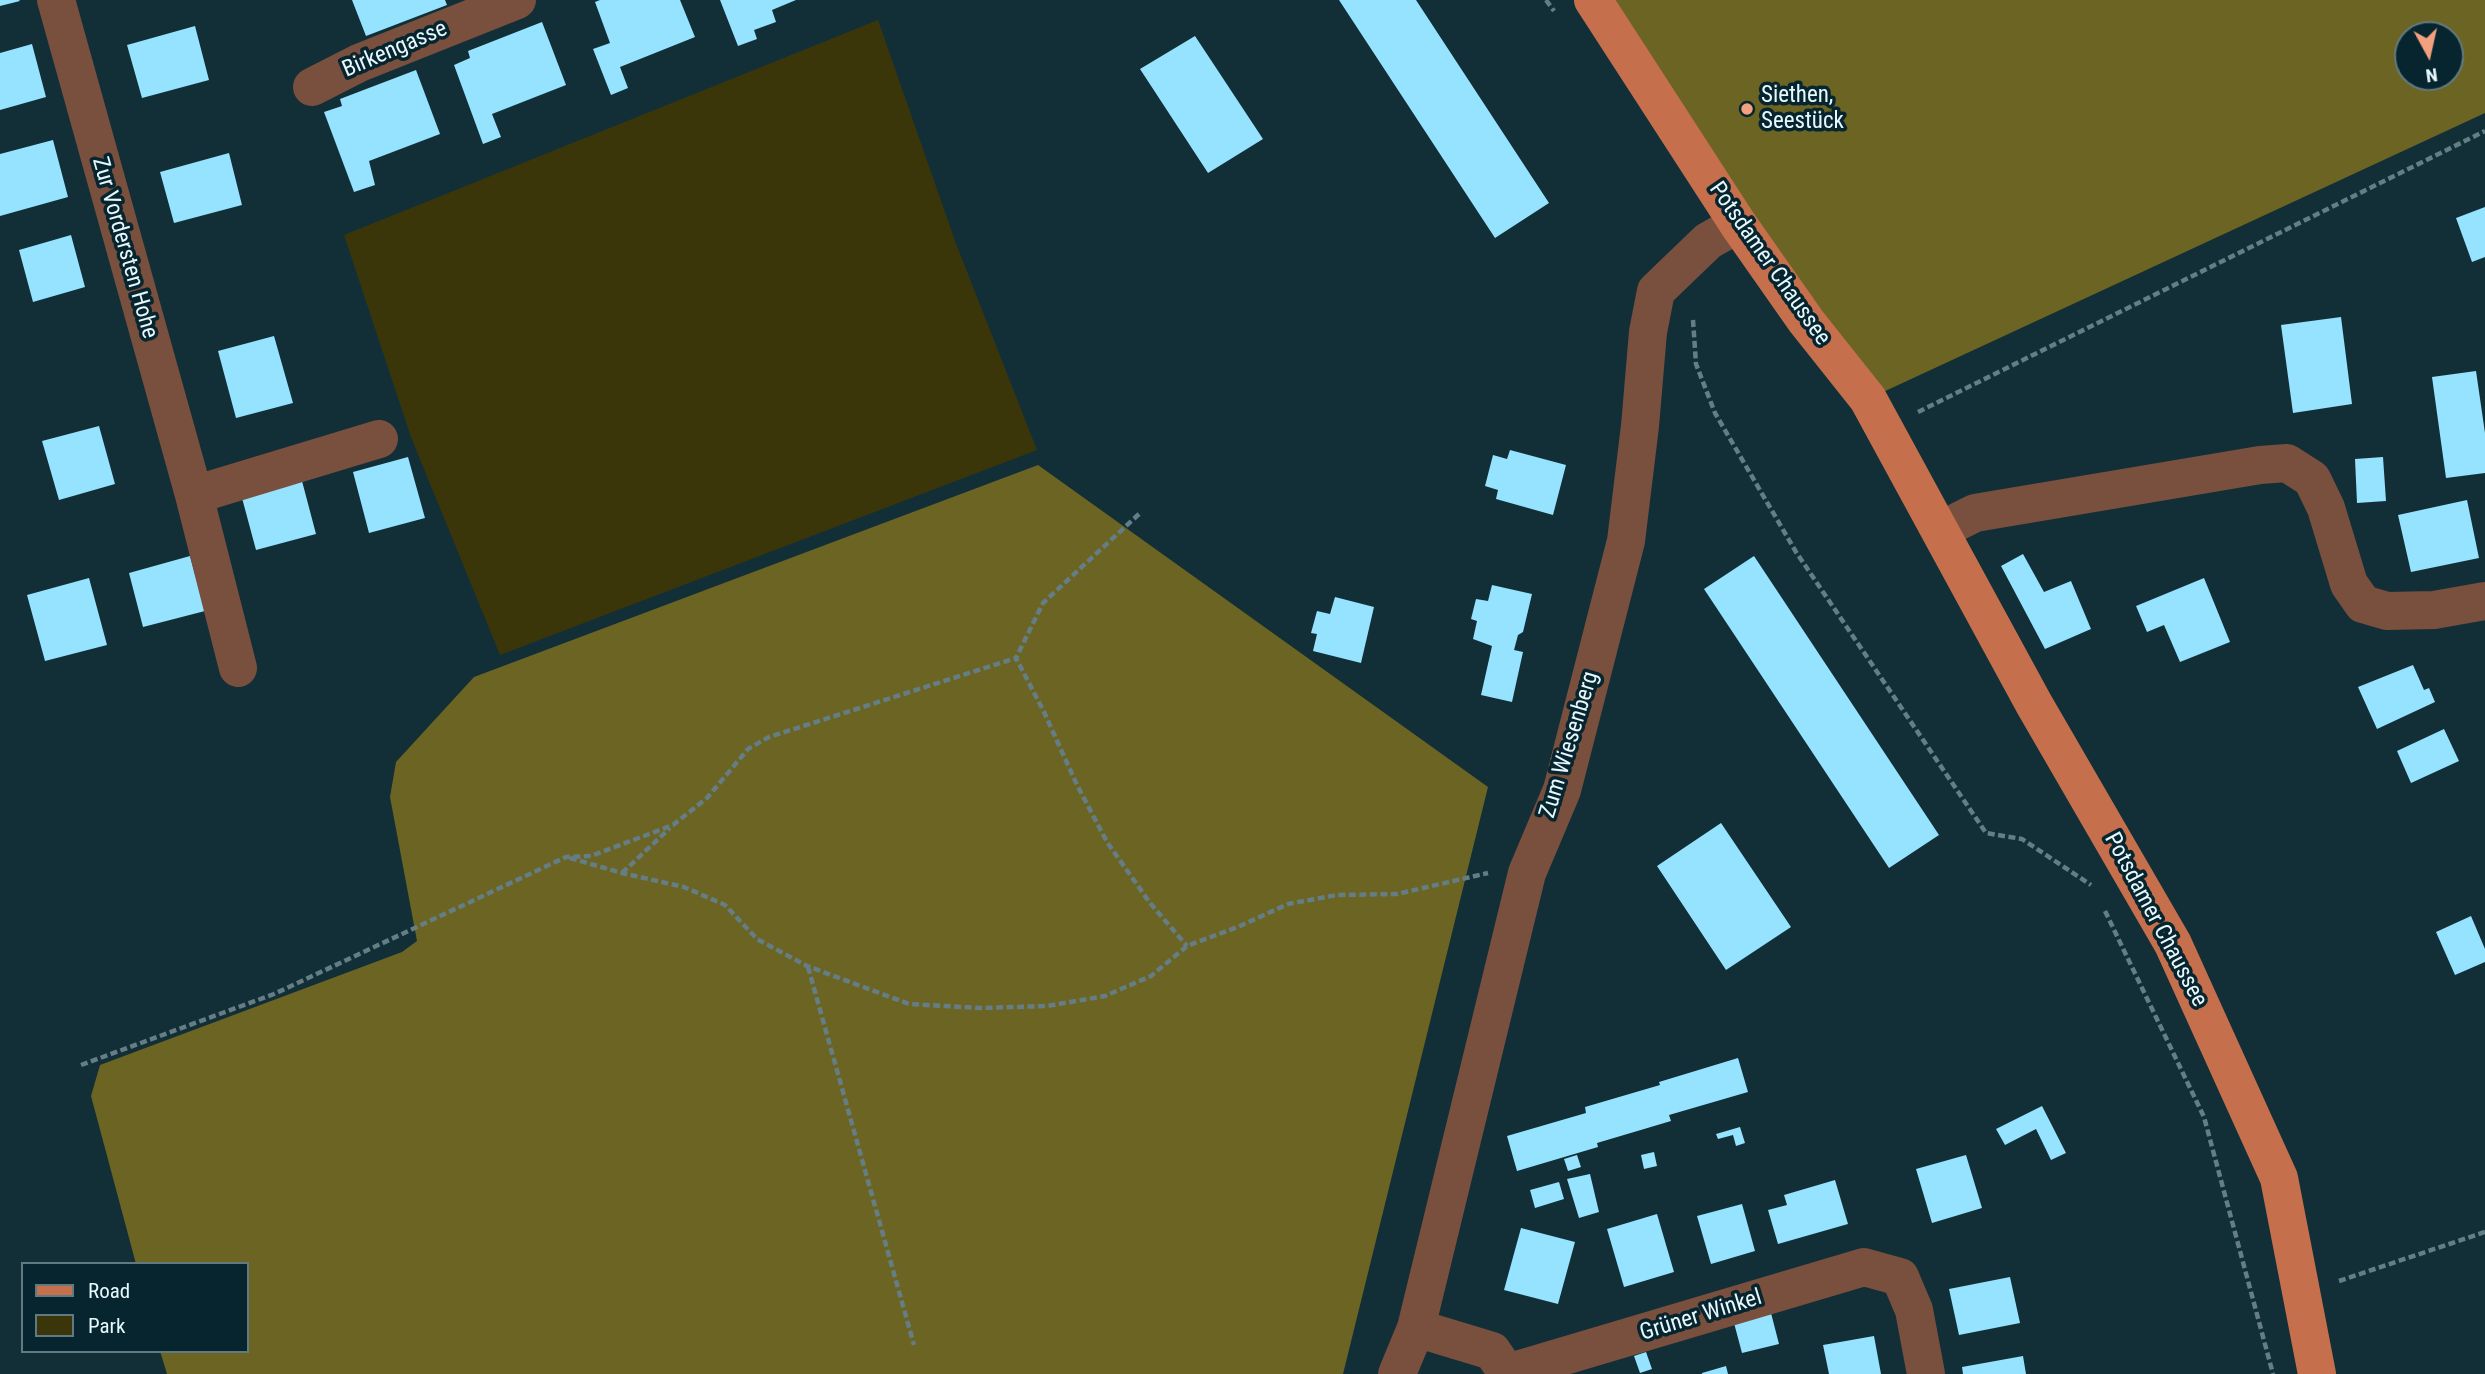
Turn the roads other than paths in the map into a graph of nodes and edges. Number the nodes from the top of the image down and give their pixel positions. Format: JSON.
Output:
{"nodes":[{"id":1,"x":56,"y":0,"type":"edge"},
{"id":2,"x":517,"y":0,"type":"edge"},
{"id":3,"x":1593,"y":0,"type":"edge"},
{"id":4,"x":312,"y":87,"type":"dead end"},
{"id":5,"x":1738,"y":224,"type":"junction"},
{"id":6,"x":379,"y":439,"type":"dead end"},
{"id":7,"x":194,"y":495,"type":"junction"},
{"id":8,"x":1941,"y":530,"type":"junction"},
{"id":9,"x":2485,"y":601,"type":"edge"},
{"id":10,"x":238,"y":668,"type":"dead end"},
{"id":11,"x":1416,"y":1328,"type":"junction"},
{"id":12,"x":1397,"y":1374,"type":"edge"},
{"id":13,"x":1507,"y":1374,"type":"edge"},
{"id":14,"x":1926,"y":1374,"type":"edge"},
{"id":15,"x":2317,"y":1374,"type":"edge"}],
"edges":[{"from":1,"to":7,"type":"street","name":"Zur Vordersten Hohe"},
{"from":2,"to":4,"type":"street","name":"Birkengasse"},
{"from":3,"to":5,"type":"main road","name":"Potsdamer Chaussee"},
{"from":5,"to":8,"type":"main road","name":"Potsdamer Chaussee"},
{"from":5,"to":11,"type":"street","name":"Zum Wiesenberg"},
{"from":6,"to":7,"type":"street"},
{"from":7,"to":10,"type":"street","name":"Zur Vordersten Hohe"},
{"from":8,"to":9,"type":"street"},
{"from":8,"to":15,"type":"main road","name":"Potsdamer Chaussee"},
{"from":11,"to":12,"type":"street","name":"Zum Wiesenberg"},
{"from":11,"to":13,"type":"street","name":"Grüner Winkel"},
{"from":13,"to":14,"type":"street","name":"Grüner Winkel"}]}
